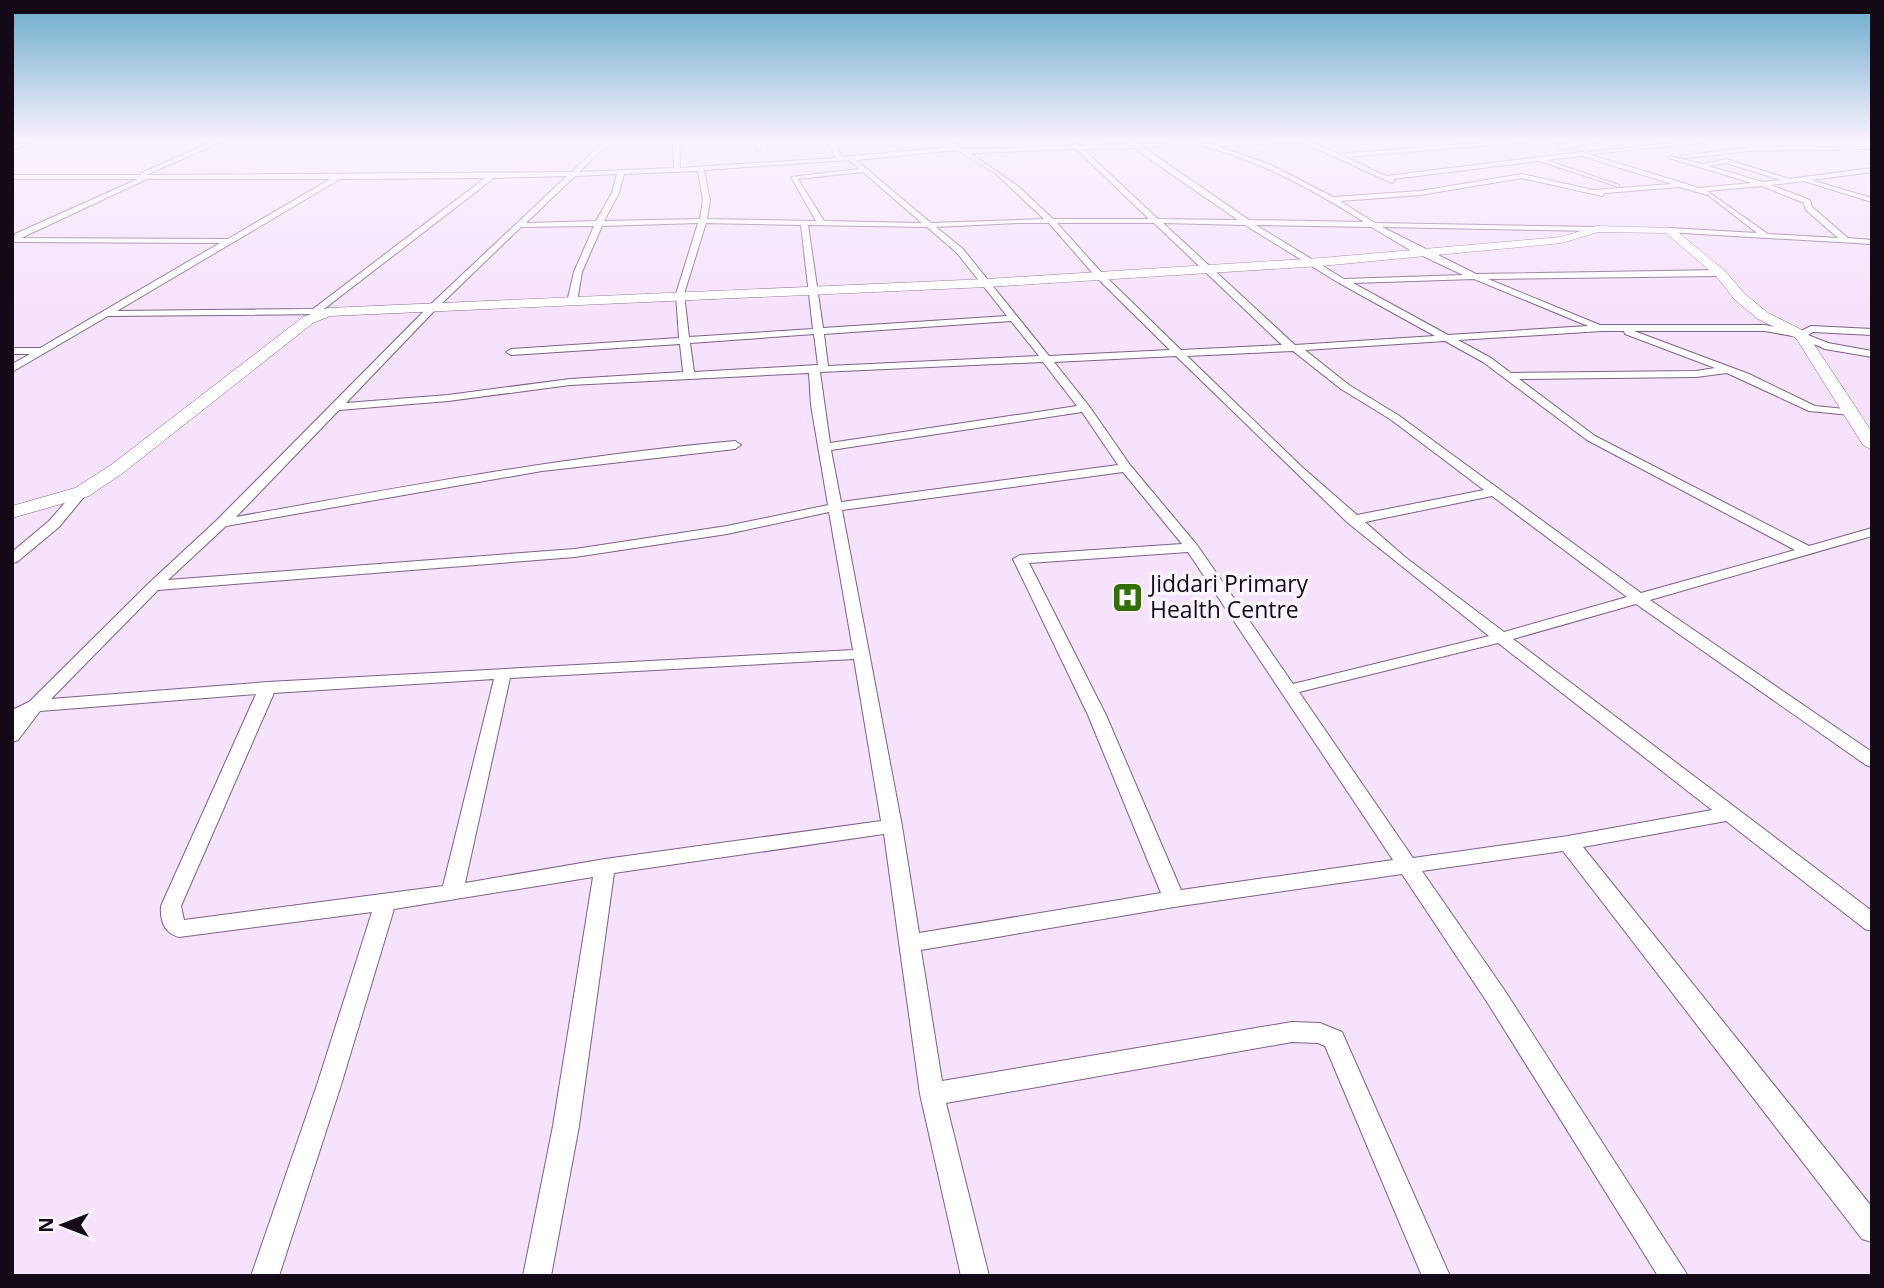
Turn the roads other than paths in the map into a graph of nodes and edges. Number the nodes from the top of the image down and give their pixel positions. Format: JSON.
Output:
{"nodes":[{"id":1,"x":100,"y":199,"type":"edge"},
{"id":2,"x":302,"y":199,"type":"edge"},
{"id":3,"x":464,"y":199,"type":"edge"},
{"id":4,"x":549,"y":199,"type":"edge"},
{"id":5,"x":614,"y":199,"type":"edge"},
{"id":6,"x":706,"y":199,"type":"edge"},
{"id":7,"x":807,"y":199,"type":"edge"},
{"id":8,"x":899,"y":199,"type":"edge"},
{"id":9,"x":1027,"y":199,"type":"edge"},
{"id":10,"x":1132,"y":199,"type":"edge"},
{"id":11,"x":1212,"y":199,"type":"edge"},
{"id":12,"x":1332,"y":199,"type":"edge"},
{"id":13,"x":1718,"y":199,"type":"edge"},
{"id":14,"x":1800,"y":199,"type":"edge"},
{"id":15,"x":704,"y":221,"type":"junction"},
{"id":16,"x":804,"y":221,"type":"junction"},
{"id":17,"x":1051,"y":221,"type":"junction"},
{"id":18,"x":1154,"y":221,"type":"junction"},
{"id":19,"x":600,"y":222,"type":"junction"},
{"id":20,"x":822,"y":224,"type":"junction"},
{"id":21,"x":1249,"y":224,"type":"junction"},
{"id":22,"x":522,"y":225,"type":"junction"},
{"id":23,"x":929,"y":225,"type":"junction"},
{"id":24,"x":1370,"y":225,"type":"junction"},
{"id":25,"x":1597,"y":229,"type":"junction"},
{"id":26,"x":1669,"y":230,"type":"junction"},
{"id":27,"x":1768,"y":237,"type":"junction"},
{"id":28,"x":12,"y":239,"type":"edge"},
{"id":29,"x":232,"y":241,"type":"junction"},
{"id":30,"x":1846,"y":241,"type":"junction"},
{"id":31,"x":1872,"y":242,"type":"edge"},
{"id":32,"x":1424,"y":252,"type":"junction"},
{"id":33,"x":1311,"y":262,"type":"junction"},
{"id":34,"x":1204,"y":268,"type":"junction"},
{"id":35,"x":1720,"y":273,"type":"junction"},
{"id":36,"x":1098,"y":274,"type":"junction"},
{"id":37,"x":1480,"y":278,"type":"junction"},
{"id":38,"x":1342,"y":281,"type":"junction"},
{"id":39,"x":987,"y":282,"type":"junction"},
{"id":40,"x":811,"y":289,"type":"junction"},
{"id":41,"x":680,"y":296,"type":"junction"},
{"id":42,"x":572,"y":302,"type":"junction"},
{"id":43,"x":434,"y":306,"type":"junction"},
{"id":44,"x":322,"y":312,"type":"junction"},
{"id":45,"x":107,"y":314,"type":"junction"},
{"id":46,"x":1013,"y":318,"type":"junction"},
{"id":47,"x":1602,"y":328,"type":"junction"},
{"id":48,"x":1618,"y":328,"type":"junction"},
{"id":49,"x":818,"y":332,"type":"junction"},
{"id":50,"x":1872,"y":332,"type":"edge"},
{"id":51,"x":1801,"y":335,"type":"junction"},
{"id":52,"x":1446,"y":338,"type":"junction"},
{"id":53,"x":687,"y":342,"type":"junction"},
{"id":54,"x":1292,"y":348,"type":"junction"},
{"id":55,"x":12,"y":351,"type":"edge"},
{"id":56,"x":43,"y":351,"type":"junction"},
{"id":57,"x":1178,"y":351,"type":"junction"},
{"id":58,"x":511,"y":352,"type":"dead end"},
{"id":59,"x":1872,"y":354,"type":"edge"},
{"id":60,"x":1045,"y":357,"type":"junction"},
{"id":61,"x":818,"y":367,"type":"junction"},
{"id":62,"x":12,"y":369,"type":"edge"},
{"id":63,"x":1727,"y":369,"type":"junction"},
{"id":64,"x":689,"y":375,"type":"junction"},
{"id":65,"x":1509,"y":376,"type":"junction"},
{"id":66,"x":336,"y":407,"type":"junction"},
{"id":67,"x":1085,"y":408,"type":"junction"},
{"id":68,"x":1851,"y":412,"type":"junction"},
{"id":69,"x":735,"y":445,"type":"dead end"},
{"id":70,"x":1872,"y":445,"type":"edge"},
{"id":71,"x":826,"y":447,"type":"junction"},
{"id":72,"x":1126,"y":468,"type":"junction"},
{"id":73,"x":82,"y":492,"type":"junction"},
{"id":74,"x":1494,"y":492,"type":"junction"},
{"id":75,"x":835,"y":507,"type":"junction"},
{"id":76,"x":12,"y":512,"type":"edge"},
{"id":77,"x":1353,"y":520,"type":"junction"},
{"id":78,"x":222,"y":523,"type":"junction"},
{"id":79,"x":1872,"y":532,"type":"edge"},
{"id":80,"x":1192,"y":548,"type":"junction"},
{"id":81,"x":1808,"y":551,"type":"junction"},
{"id":82,"x":12,"y":559,"type":"edge"},
{"id":83,"x":154,"y":586,"type":"junction"},
{"id":84,"x":1640,"y":600,"type":"junction"},
{"id":85,"x":1504,"y":637,"type":"junction"},
{"id":86,"x":862,"y":654,"type":"junction"},
{"id":87,"x":503,"y":674,"type":"junction"},
{"id":88,"x":268,"y":687,"type":"junction"},
{"id":89,"x":1287,"y":690,"type":"junction"},
{"id":90,"x":35,"y":706,"type":"junction"},
{"id":91,"x":12,"y":717,"type":"edge"},
{"id":92,"x":12,"y":736,"type":"edge"},
{"id":93,"x":1872,"y":761,"type":"edge"},
{"id":94,"x":1731,"y":813,"type":"junction"},
{"id":95,"x":892,"y":826,"type":"junction"},
{"id":96,"x":1568,"y":843,"type":"junction"},
{"id":97,"x":1406,"y":865,"type":"junction"},
{"id":98,"x":605,"y":866,"type":"junction"},
{"id":99,"x":452,"y":893,"type":"junction"},
{"id":100,"x":1174,"y":899,"type":"junction"},
{"id":101,"x":386,"y":901,"type":"junction"},
{"id":102,"x":1872,"y":923,"type":"edge"},
{"id":103,"x":909,"y":943,"type":"junction"},
{"id":104,"x":932,"y":1094,"type":"junction"},
{"id":105,"x":1872,"y":1229,"type":"edge"},
{"id":106,"x":265,"y":1276,"type":"edge"},
{"id":107,"x":537,"y":1276,"type":"edge"},
{"id":108,"x":975,"y":1276,"type":"edge"},
{"id":109,"x":1436,"y":1276,"type":"edge"},
{"id":110,"x":1674,"y":1276,"type":"edge"}],
"edges":[{"from":1,"to":28,"type":"street"},
{"from":2,"to":29,"type":"street"},
{"from":3,"to":44,"type":"street"},
{"from":4,"to":22,"type":"street"},
{"from":5,"to":19,"type":"street"},
{"from":6,"to":15,"type":"street"},
{"from":7,"to":20,"type":"street"},
{"from":8,"to":23,"type":"street"},
{"from":9,"to":17,"type":"street"},
{"from":10,"to":18,"type":"street"},
{"from":11,"to":21,"type":"street"},
{"from":12,"to":24,"type":"street"},
{"from":13,"to":27,"type":"street"},
{"from":14,"to":30,"type":"street"},
{"from":15,"to":16,"type":"street"},
{"from":15,"to":19,"type":"street"},
{"from":15,"to":41,"type":"street"},
{"from":16,"to":20,"type":"street"},
{"from":16,"to":40,"type":"street"},
{"from":17,"to":18,"type":"street"},
{"from":17,"to":23,"type":"street"},
{"from":17,"to":36,"type":"street"},
{"from":18,"to":21,"type":"street"},
{"from":18,"to":34,"type":"street"},
{"from":19,"to":22,"type":"street"},
{"from":19,"to":42,"type":"street"},
{"from":20,"to":23,"type":"street"},
{"from":21,"to":24,"type":"street"},
{"from":21,"to":33,"type":"street"},
{"from":22,"to":43,"type":"street"},
{"from":23,"to":39,"type":"street"},
{"from":24,"to":25,"type":"street"},
{"from":24,"to":32,"type":"street"},
{"from":25,"to":26,"type":"street"},
{"from":25,"to":32,"type":"street"},
{"from":26,"to":27,"type":"street"},
{"from":26,"to":35,"type":"street"},
{"from":27,"to":30,"type":"street"},
{"from":28,"to":29,"type":"street"},
{"from":29,"to":45,"type":"street"},
{"from":30,"to":31,"type":"street"},
{"from":32,"to":33,"type":"street"},
{"from":32,"to":37,"type":"street"},
{"from":33,"to":34,"type":"street"},
{"from":33,"to":38,"type":"street"},
{"from":34,"to":36,"type":"street"},
{"from":34,"to":54,"type":"street"},
{"from":35,"to":37,"type":"street"},
{"from":35,"to":51,"type":"street"},
{"from":36,"to":39,"type":"street"},
{"from":36,"to":57,"type":"street"},
{"from":37,"to":38,"type":"street"},
{"from":37,"to":47,"type":"street"},
{"from":38,"to":52,"type":"street"},
{"from":39,"to":40,"type":"street"},
{"from":39,"to":46,"type":"street"},
{"from":40,"to":41,"type":"street"},
{"from":40,"to":49,"type":"street"},
{"from":41,"to":42,"type":"street"},
{"from":41,"to":53,"type":"street"},
{"from":42,"to":43,"type":"street"},
{"from":43,"to":44,"type":"street"},
{"from":43,"to":66,"type":"street"},
{"from":44,"to":45,"type":"street"},
{"from":44,"to":73,"type":"street"},
{"from":45,"to":56,"type":"street"},
{"from":46,"to":49,"type":"street"},
{"from":46,"to":60,"type":"street"},
{"from":47,"to":48,"type":"street"},
{"from":47,"to":52,"type":"street"},
{"from":48,"to":51,"type":"street"},
{"from":48,"to":63,"type":"street"},
{"from":49,"to":53,"type":"street"},
{"from":49,"to":61,"type":"street"},
{"from":50,"to":51,"type":"street"},
{"from":51,"to":59,"type":"street"},
{"from":51,"to":68,"type":"street"},
{"from":52,"to":54,"type":"street"},
{"from":52,"to":65,"type":"street"},
{"from":53,"to":58,"type":"street"},
{"from":53,"to":64,"type":"street"},
{"from":54,"to":57,"type":"street"},
{"from":54,"to":74,"type":"street"},
{"from":55,"to":56,"type":"street"},
{"from":56,"to":62,"type":"street"},
{"from":57,"to":60,"type":"street"},
{"from":57,"to":77,"type":"street"},
{"from":60,"to":61,"type":"street"},
{"from":60,"to":67,"type":"street"},
{"from":61,"to":64,"type":"street"},
{"from":61,"to":71,"type":"street"},
{"from":63,"to":65,"type":"street"},
{"from":63,"to":68,"type":"street"},
{"from":64,"to":66,"type":"street"},
{"from":65,"to":81,"type":"street"},
{"from":66,"to":78,"type":"street"},
{"from":67,"to":71,"type":"street"},
{"from":67,"to":72,"type":"street"},
{"from":68,"to":70,"type":"street"},
{"from":69,"to":78,"type":"street"},
{"from":71,"to":75,"type":"street"},
{"from":72,"to":75,"type":"street"},
{"from":72,"to":80,"type":"street"},
{"from":73,"to":76,"type":"street"},
{"from":73,"to":82,"type":"street"},
{"from":74,"to":77,"type":"street"},
{"from":74,"to":84,"type":"street"},
{"from":75,"to":83,"type":"street"},
{"from":75,"to":86,"type":"street"},
{"from":77,"to":85,"type":"street"},
{"from":78,"to":83,"type":"street"},
{"from":79,"to":81,"type":"street"},
{"from":80,"to":89,"type":"street"},
{"from":80,"to":100,"type":"street"},
{"from":81,"to":84,"type":"street"},
{"from":83,"to":90,"type":"street"},
{"from":84,"to":85,"type":"street"},
{"from":84,"to":93,"type":"street"},
{"from":85,"to":89,"type":"street"},
{"from":85,"to":94,"type":"street"},
{"from":86,"to":87,"type":"street"},
{"from":86,"to":95,"type":"street"},
{"from":87,"to":88,"type":"street"},
{"from":87,"to":99,"type":"street"},
{"from":88,"to":90,"type":"street"},
{"from":88,"to":101,"type":"street"},
{"from":89,"to":97,"type":"street"},
{"from":90,"to":91,"type":"street"},
{"from":90,"to":92,"type":"street"},
{"from":94,"to":96,"type":"street"},
{"from":94,"to":102,"type":"street"},
{"from":95,"to":98,"type":"street"},
{"from":95,"to":103,"type":"street"},
{"from":96,"to":97,"type":"street"},
{"from":96,"to":105,"type":"street"},
{"from":97,"to":100,"type":"street"},
{"from":97,"to":110,"type":"street"},
{"from":98,"to":99,"type":"street"},
{"from":98,"to":107,"type":"street"},
{"from":99,"to":101,"type":"street"},
{"from":100,"to":103,"type":"street"},
{"from":101,"to":106,"type":"street"},
{"from":103,"to":104,"type":"street"},
{"from":104,"to":108,"type":"street"},
{"from":104,"to":109,"type":"street"}]}
